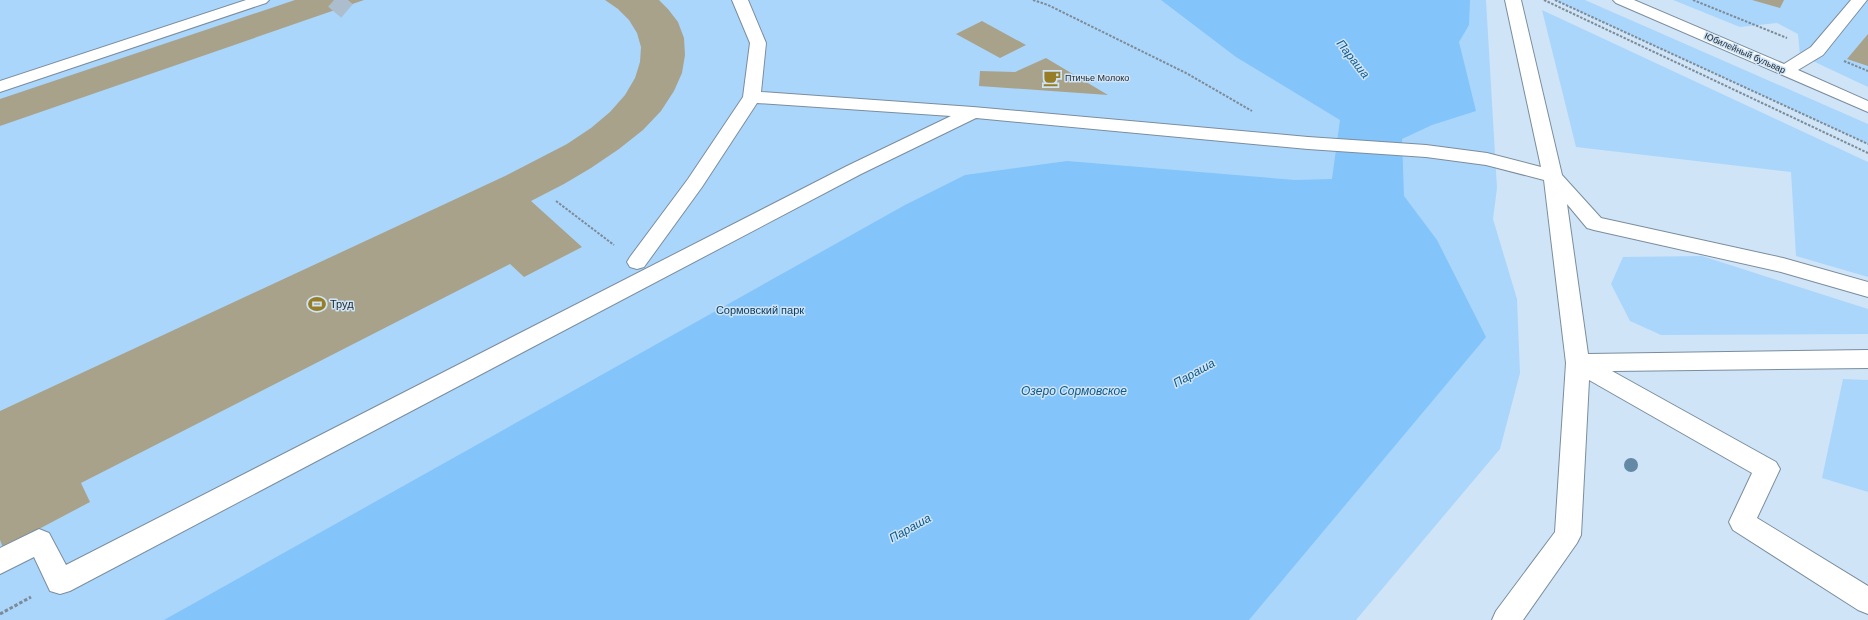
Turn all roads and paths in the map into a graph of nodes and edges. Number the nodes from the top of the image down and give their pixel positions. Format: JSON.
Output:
{"nodes":[{"id":1,"x":261,"y":0,"type":"edge"},
{"id":2,"x":740,"y":0,"type":"edge"},
{"id":3,"x":1034,"y":0,"type":"edge"},
{"id":4,"x":1513,"y":0,"type":"edge"},
{"id":5,"x":1544,"y":0,"type":"edge"},
{"id":6,"x":1555,"y":0,"type":"edge"},
{"id":7,"x":1621,"y":0,"type":"edge"},
{"id":8,"x":1693,"y":0,"type":"edge"},
{"id":9,"x":1859,"y":0,"type":"edge"},
{"id":10,"x":1817,"y":51,"type":"junction"},
{"id":11,"x":1786,"y":71,"type":"junction"},
{"id":12,"x":1868,"y":72,"type":"edge"},
{"id":13,"x":0,"y":87,"type":"edge"},
{"id":14,"x":752,"y":97,"type":"junction"},
{"id":15,"x":1868,"y":107,"type":"edge"},
{"id":16,"x":973,"y":112,"type":"junction"},
{"id":17,"x":1254,"y":112,"type":"dead end"},
{"id":18,"x":1868,"y":144,"type":"edge"},
{"id":19,"x":1868,"y":153,"type":"edge"},
{"id":20,"x":1553,"y":176,"type":"junction"},
{"id":21,"x":556,"y":200,"type":"dead end"},
{"id":22,"x":637,"y":262,"type":"joint"},
{"id":23,"x":1868,"y":290,"type":"edge"},
{"id":24,"x":1868,"y":359,"type":"edge"},
{"id":25,"x":1578,"y":363,"type":"junction"},
{"id":26,"x":0,"y":562,"type":"edge"},
{"id":27,"x":1868,"y":601,"type":"edge"},
{"id":28,"x":1506,"y":620,"type":"edge"}],
"edges":[{"from":1,"to":13,"type":"street"},
{"from":2,"to":14,"type":"street"},
{"from":3,"to":17,"type":"path"},
{"from":4,"to":20,"type":"street"},
{"from":5,"to":19,"type":"path"},
{"from":6,"to":18,"type":"path"},
{"from":7,"to":11,"type":"street","name":"Юбилейный бульвар"},
{"from":8,"to":10,"type":"path"},
{"from":9,"to":10,"type":"street"},
{"from":10,"to":11,"type":"street"},
{"from":10,"to":12,"type":"path"},
{"from":11,"to":15,"type":"street","name":"Юбилейный бульвар"},
{"from":14,"to":16,"type":"street"},
{"from":14,"to":22,"type":"street"},
{"from":16,"to":20,"type":"street"},
{"from":16,"to":26,"type":"street"},
{"from":20,"to":23,"type":"street"},
{"from":20,"to":25,"type":"street"},
{"from":21,"to":22,"type":"path"},
{"from":24,"to":25,"type":"street"},
{"from":25,"to":27,"type":"street"},
{"from":25,"to":28,"type":"street"}]}
